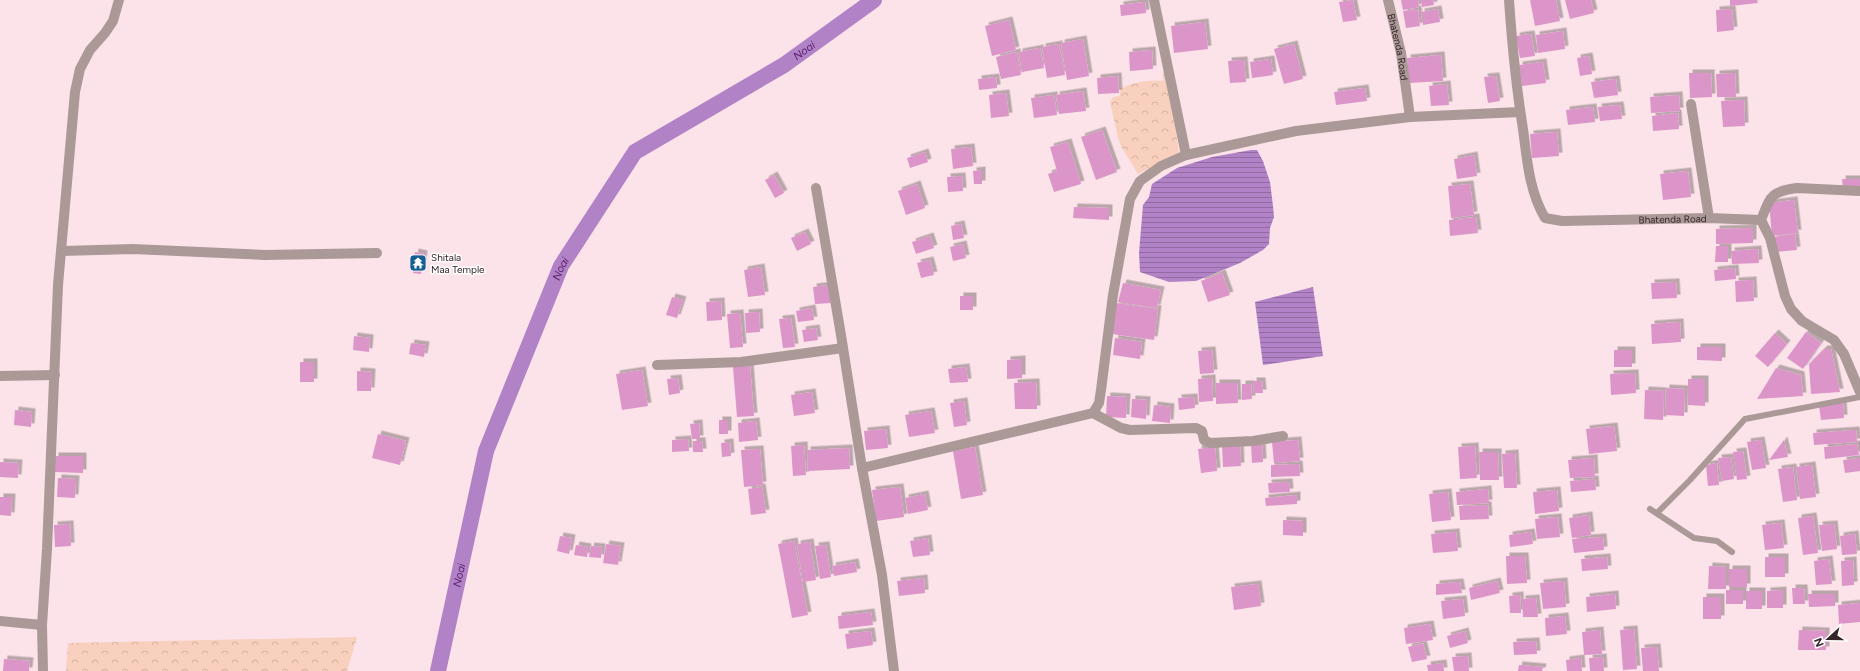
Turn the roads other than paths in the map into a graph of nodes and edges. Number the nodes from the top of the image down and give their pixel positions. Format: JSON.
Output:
{"nodes":[{"id":1,"x":119,"y":0,"type":"edge"},
{"id":2,"x":1154,"y":0,"type":"edge"},
{"id":3,"x":1388,"y":0,"type":"edge"},
{"id":4,"x":1509,"y":0,"type":"edge"},
{"id":5,"x":1691,"y":104,"type":"dead end"},
{"id":6,"x":1520,"y":112,"type":"junction"},
{"id":7,"x":1410,"y":117,"type":"junction"},
{"id":8,"x":1186,"y":155,"type":"junction"},
{"id":9,"x":816,"y":188,"type":"dead end"},
{"id":10,"x":1860,"y":191,"type":"edge"},
{"id":11,"x":1709,"y":218,"type":"junction"},
{"id":12,"x":1761,"y":220,"type":"junction"},
{"id":13,"x":62,"y":251,"type":"junction"},
{"id":14,"x":377,"y":253,"type":"dead end"},
{"id":15,"x":843,"y":348,"type":"junction"},
{"id":16,"x":657,"y":366,"type":"dead end"},
{"id":17,"x":55,"y":375,"type":"junction"},
{"id":18,"x":0,"y":376,"type":"edge"},
{"id":19,"x":1860,"y":392,"type":"edge"},
{"id":20,"x":1860,"y":397,"type":"edge"},
{"id":21,"x":1094,"y":413,"type":"junction"},
{"id":22,"x":1283,"y":436,"type":"dead end"},
{"id":23,"x":862,"y":468,"type":"junction"},
{"id":24,"x":1650,"y":510,"type":"dead end"},
{"id":25,"x":1657,"y":513,"type":"junction"},
{"id":26,"x":1732,"y":552,"type":"dead end"},
{"id":27,"x":0,"y":621,"type":"edge"},
{"id":28,"x":42,"y":625,"type":"junction"},
{"id":29,"x":42,"y":671,"type":"edge"},
{"id":30,"x":894,"y":671,"type":"edge"}],
"edges":[{"from":1,"to":13,"type":"street"},
{"from":2,"to":8,"type":"street"},
{"from":3,"to":7,"type":"street","name":"Bhatenda Road"},
{"from":4,"to":6,"type":"street","name":"Bhatenda Road"},
{"from":5,"to":11,"type":"street"},
{"from":6,"to":7,"type":"street"},
{"from":6,"to":11,"type":"street","name":"Bhatenda Road"},
{"from":7,"to":8,"type":"street"},
{"from":8,"to":21,"type":"street"},
{"from":9,"to":15,"type":"street"},
{"from":10,"to":12,"type":"street"},
{"from":11,"to":12,"type":"street","name":"Bhatenda Road"},
{"from":12,"to":19,"type":"street"},
{"from":13,"to":14,"type":"street"},
{"from":13,"to":17,"type":"street"},
{"from":15,"to":16,"type":"street"},
{"from":15,"to":23,"type":"street"},
{"from":17,"to":18,"type":"street"},
{"from":17,"to":28,"type":"street"},
{"from":20,"to":25,"type":"lane"},
{"from":21,"to":22,"type":"street"},
{"from":21,"to":23,"type":"street"},
{"from":23,"to":30,"type":"street"},
{"from":24,"to":25,"type":"lane"},
{"from":25,"to":26,"type":"lane"},
{"from":27,"to":28,"type":"street"},
{"from":28,"to":29,"type":"street"}]}
